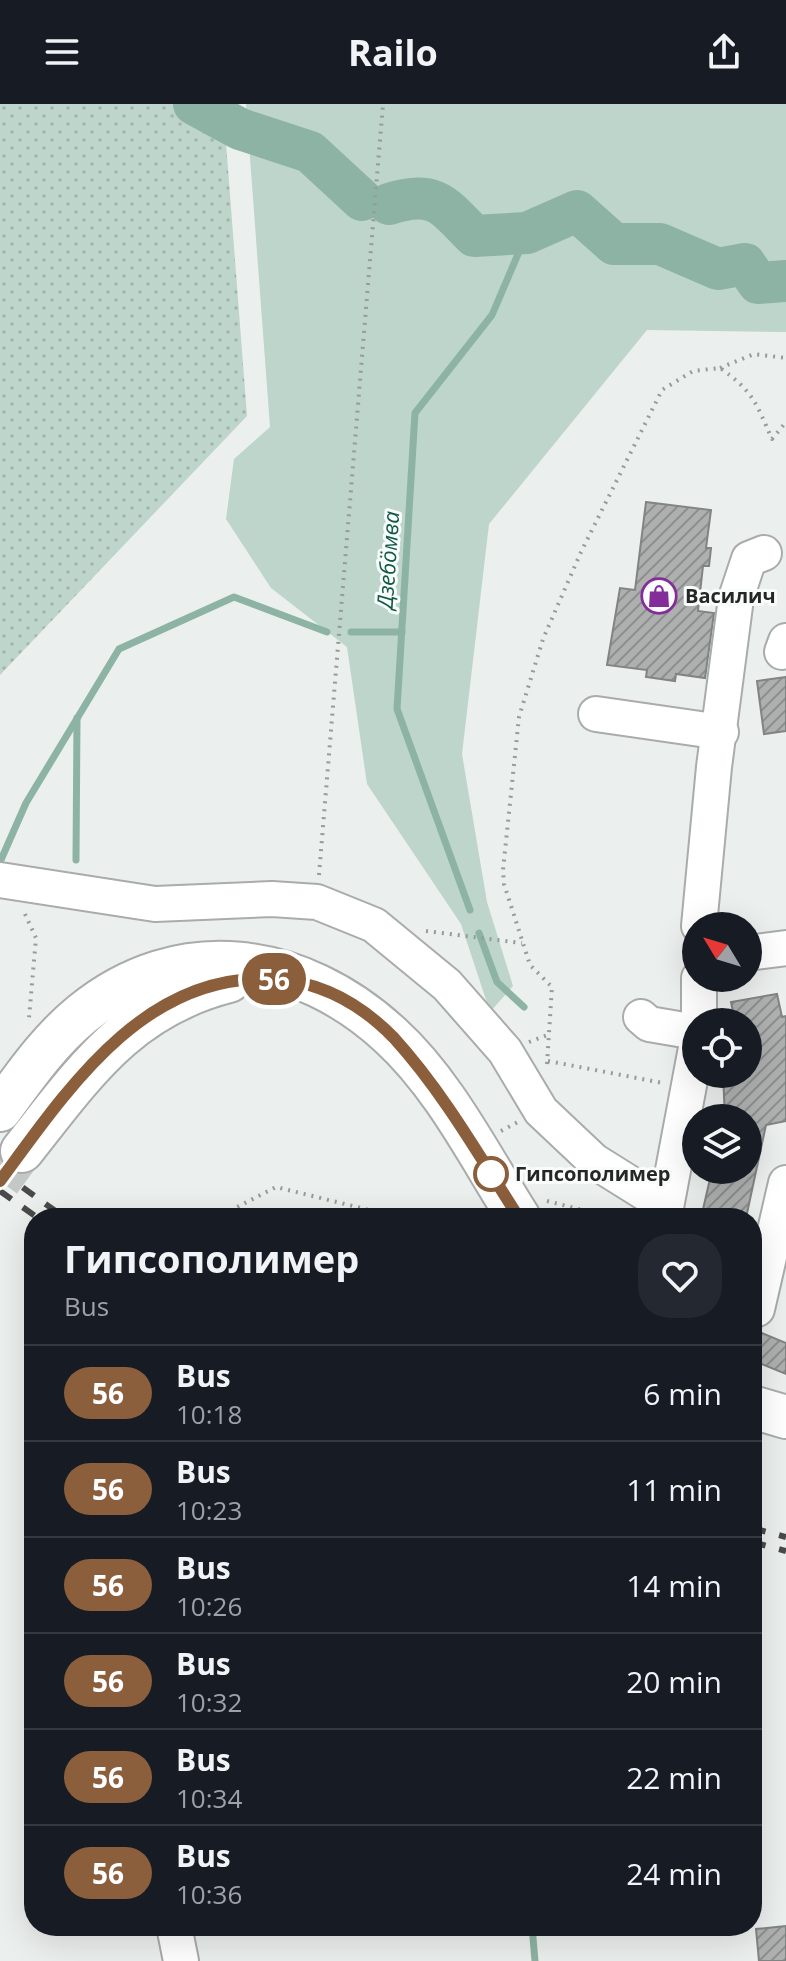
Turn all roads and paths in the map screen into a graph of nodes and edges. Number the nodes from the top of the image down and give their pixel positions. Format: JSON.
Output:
{"nodes":[{"id":1,"x":383,"y":104,"type":"edge"},
{"id":2,"x":786,"y":358,"type":"edge"},
{"id":3,"x":720,"y":368,"type":"dead end"},
{"id":4,"x":786,"y":422,"type":"edge"},
{"id":5,"x":765,"y":423,"type":"dead end"},
{"id":6,"x":764,"y":553,"type":"dead end"},
{"id":7,"x":596,"y":714,"type":"dead end"},
{"id":8,"x":721,"y":732,"type":"junction"},
{"id":9,"x":6,"y":881,"type":"edge"},
{"id":10,"x":317,"y":902,"type":"junction"},
{"id":11,"x":700,"y":912,"type":"edge"},
{"id":12,"x":420,"y":930,"type":"dead end"},
{"id":13,"x":522,"y":943,"type":"dead end"},
{"id":14,"x":786,"y":948,"type":"edge"},
{"id":15,"x":762,"y":951,"type":"edge"},
{"id":16,"x":322,"y":987,"type":"junction"},
{"id":17,"x":39,"y":1012,"type":"dead end"},
{"id":18,"x":641,"y":1017,"type":"dead end"},
{"id":19,"x":682,"y":1030,"type":"edge"},
{"id":20,"x":548,"y":1061,"type":"dead end"},
{"id":21,"x":682,"y":1086,"type":"edge"},
{"id":22,"x":688,"y":1088,"type":"edge"},
{"id":23,"x":0,"y":1110,"type":"tunnel mouth"},
{"id":24,"x":22,"y":1151,"type":"tunnel mouth"},
{"id":25,"x":786,"y":1183,"type":"edge"},
{"id":26,"x":235,"y":1208,"type":"edge"},
{"id":27,"x":361,"y":1208,"type":"edge"},
{"id":28,"x":527,"y":1208,"type":"edge"},
{"id":29,"x":659,"y":1208,"type":"edge"},
{"id":30,"x":666,"y":1208,"type":"edge"},
{"id":31,"x":762,"y":1287,"type":"edge"},
{"id":32,"x":762,"y":1410,"type":"edge"},
{"id":33,"x":786,"y":1417,"type":"edge"},
{"id":34,"x":176,"y":1936,"type":"edge"},
{"id":35,"x":181,"y":1961,"type":"edge"}],
"edges":[{"from":1,"to":10,"type":"path"},
{"from":2,"to":3,"type":"path"},
{"from":4,"to":5,"type":"path"},
{"from":6,"to":8,"type":"lane"},
{"from":7,"to":8,"type":"lane"},
{"from":8,"to":11,"type":"lane"},
{"from":9,"to":10,"type":"lane"},
{"from":9,"to":17,"type":"path"},
{"from":10,"to":29,"type":"lane"},
{"from":12,"to":13,"type":"path"},
{"from":14,"to":15,"type":"lane"},
{"from":16,"to":23,"type":"main road"},
{"from":16,"to":24,"type":"main road"},
{"from":16,"to":28,"type":"main road"},
{"from":18,"to":19,"type":"lane"},
{"from":20,"to":21,"type":"path"},
{"from":22,"to":30,"type":"lane"},
{"from":25,"to":31,"type":"lane"},
{"from":26,"to":27,"type":"path"},
{"from":32,"to":33,"type":"main road"},
{"from":34,"to":35,"type":"lane"}]}
